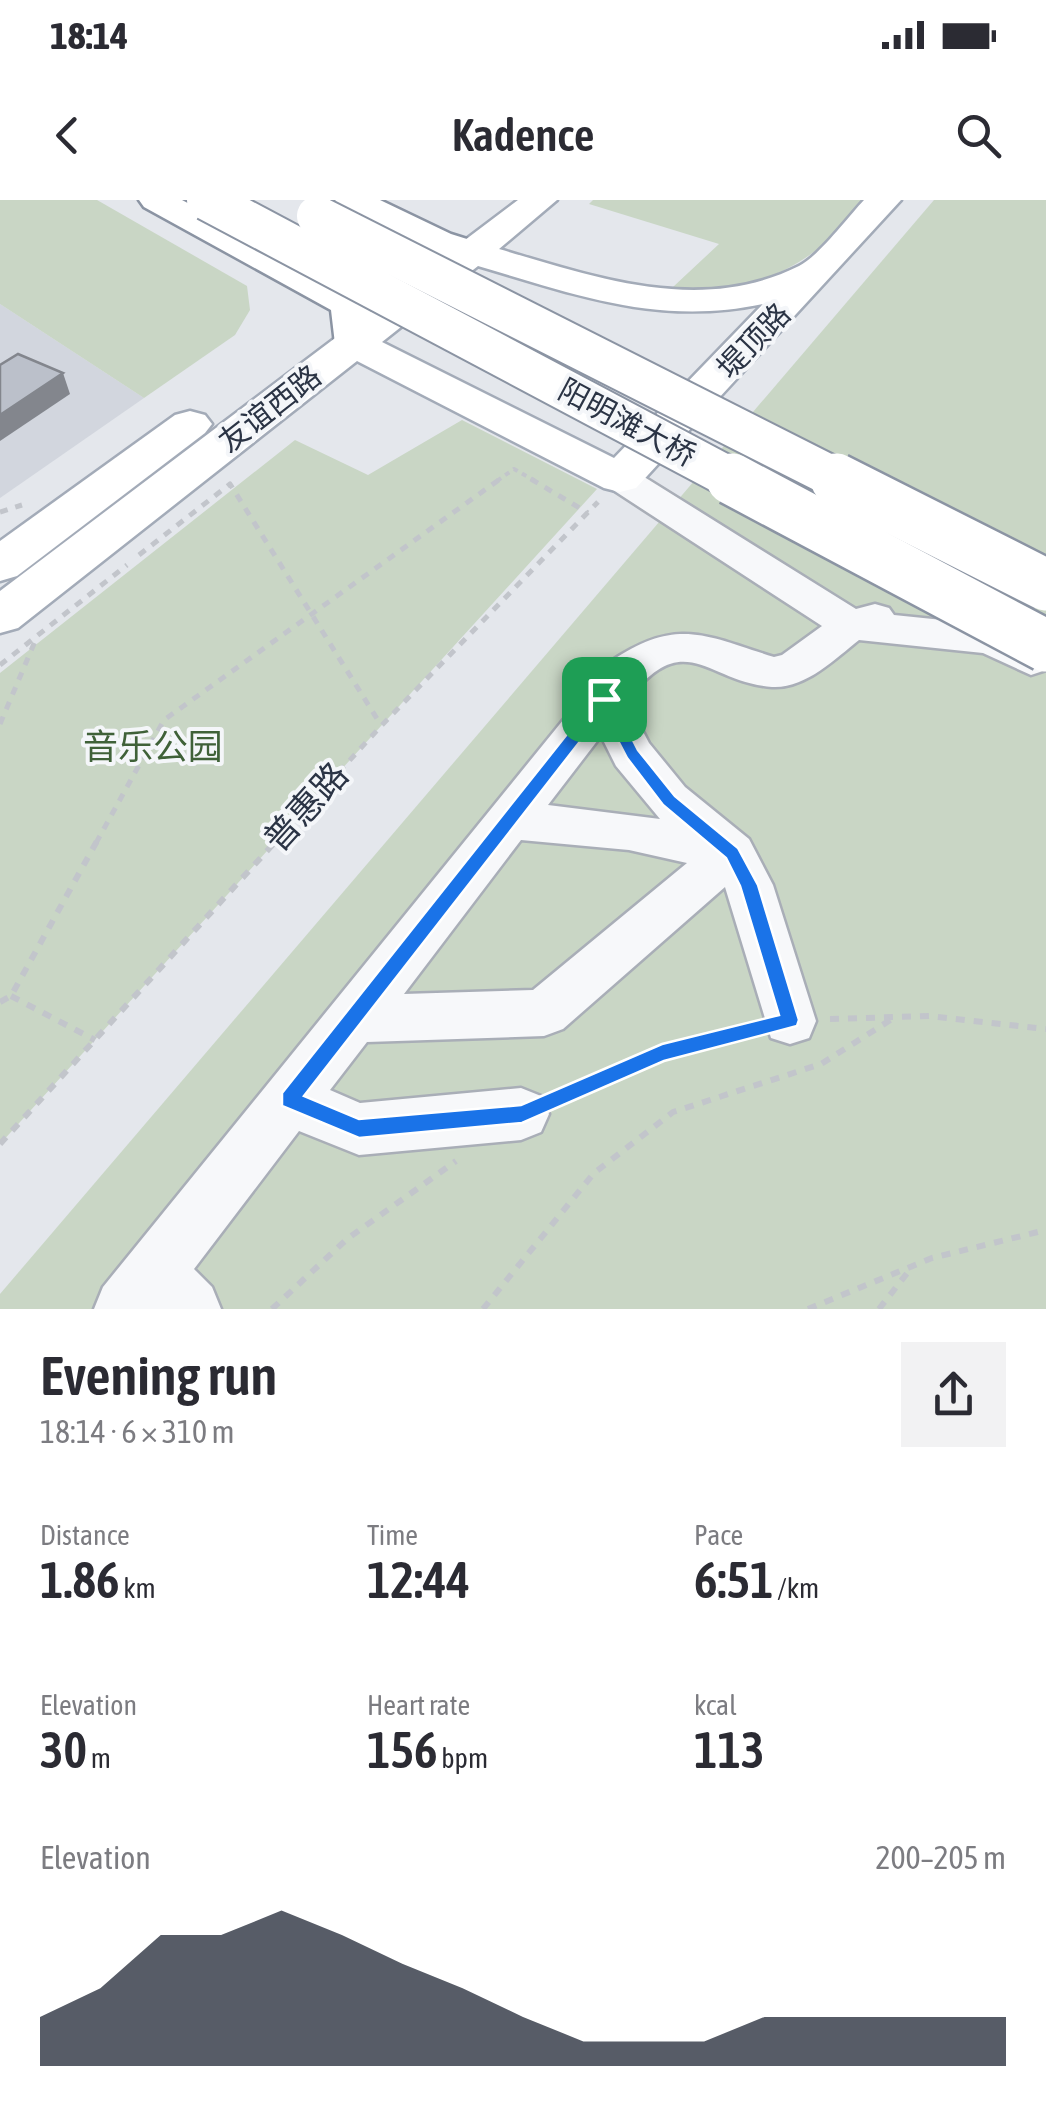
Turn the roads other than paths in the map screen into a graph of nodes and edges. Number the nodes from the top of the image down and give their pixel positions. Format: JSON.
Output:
{"nodes":[{"id":1,"x":156,"y":200,"type":"edge"},
{"id":2,"x":208,"y":200,"type":"edge"},
{"id":3,"x":285,"y":200,"type":"edge"},
{"id":4,"x":352,"y":200,"type":"edge"},
{"id":5,"x":499,"y":200,"type":"edge"},
{"id":6,"x":540,"y":200,"type":"edge"},
{"id":7,"x":884,"y":200,"type":"edge"},
{"id":8,"x":440,"y":252,"type":"junction"},
{"id":9,"x":825,"y":266,"type":"junction"},
{"id":10,"x":660,"y":304,"type":"junction"},
{"id":11,"x":352,"y":325,"type":"junction"},
{"id":12,"x":725,"y":371,"type":"junction"},
{"id":13,"x":620,"y":478,"type":"junction"},
{"id":14,"x":1046,"y":572,"type":"edge"},
{"id":15,"x":1046,"y":586,"type":"edge"},
{"id":16,"x":12,"y":601,"type":"edge"},
{"id":17,"x":852,"y":625,"type":"junction"},
{"id":18,"x":1046,"y":646,"type":"edge"},
{"id":19,"x":1046,"y":668,"type":"edge"},
{"id":20,"x":604,"y":699,"type":"junction"},
{"id":21,"x":510,"y":820,"type":"junction"},
{"id":22,"x":732,"y":853,"type":"junction"},
{"id":23,"x":352,"y":1019,"type":"junction"},
{"id":24,"x":790,"y":1020,"type":"road end"},
{"id":25,"x":290,"y":1100,"type":"junction"},
{"id":26,"x":522,"y":1114,"type":"road end"},
{"id":27,"x":156,"y":1296,"type":"edge"}],
"edges":[{"from":1,"to":11,"type":"main road"},
{"from":2,"to":18,"type":"main road","name":"阳明滩大桥","bridge":true},
{"from":3,"to":8,"type":"main road","name":"阳明滩大桥","bridge":true},
{"from":4,"to":8,"type":"main road"},
{"from":5,"to":8,"type":"main road","name":"友谊西路"},
{"from":6,"to":8,"type":"main road","name":"友谊西路"},
{"from":7,"to":9,"type":"main road","name":"堤顶路"},
{"from":8,"to":10,"type":"main road"},
{"from":8,"to":11,"type":"main road","name":"友谊西路"},
{"from":8,"to":11,"type":"main road","name":"友谊西路"},
{"from":8,"to":15,"type":"main road","name":"阳明滩大桥","bridge":true},
{"from":9,"to":10,"type":"main road"},
{"from":9,"to":12,"type":"main road","name":"堤顶路"},
{"from":10,"to":12,"type":"main road"},
{"from":11,"to":13,"type":"main road"},
{"from":11,"to":16,"type":"main road","name":"友谊西路"},
{"from":12,"to":13,"type":"main road","name":"堤顶路"},
{"from":13,"to":17,"type":"lane"},
{"from":14,"to":17,"type":"lane"},
{"from":17,"to":19,"type":"lane"},
{"from":17,"to":20,"type":"lane"},
{"from":20,"to":21,"type":"lane"},
{"from":20,"to":22,"type":"lane"},
{"from":21,"to":22,"type":"lane"},
{"from":21,"to":23,"type":"lane"},
{"from":22,"to":23,"type":"lane"},
{"from":22,"to":24,"type":"lane"},
{"from":23,"to":25,"type":"lane"},
{"from":25,"to":26,"type":"lane"},
{"from":25,"to":27,"type":"lane"}]}
